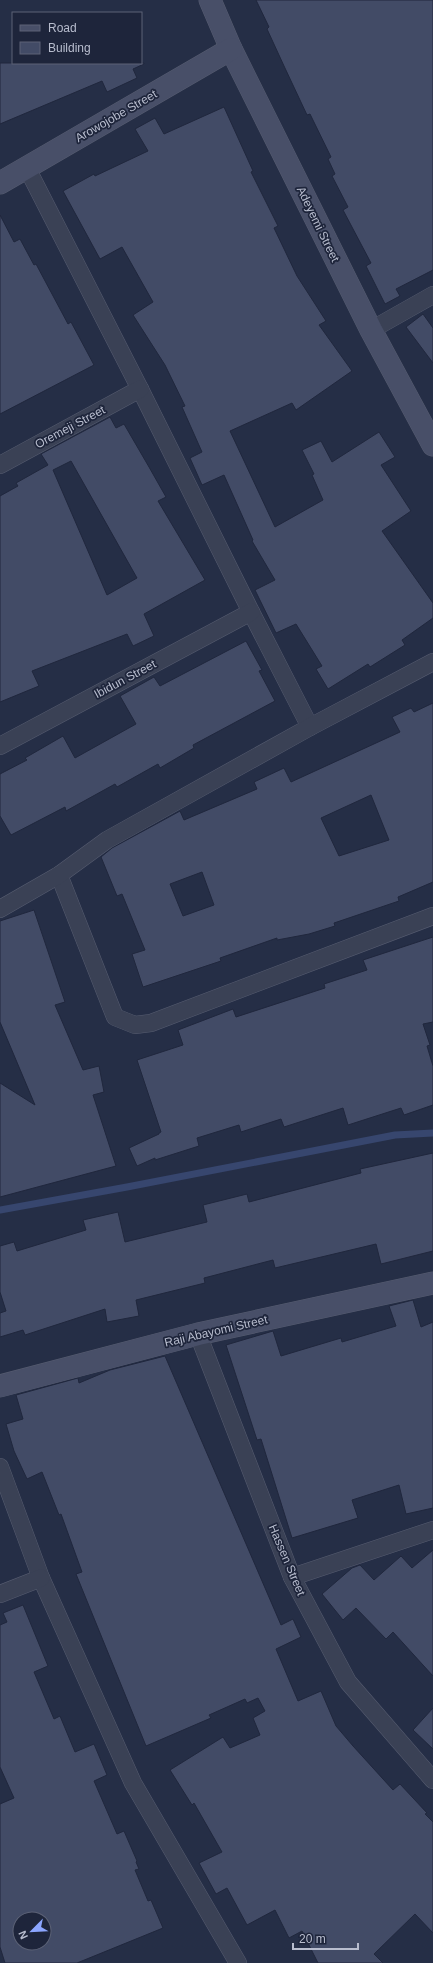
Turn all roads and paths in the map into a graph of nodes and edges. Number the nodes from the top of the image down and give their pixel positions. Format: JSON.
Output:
{"nodes":[{"id":1,"x":210,"y":0,"type":"edge"},
{"id":2,"x":231,"y":49,"type":"junction"},
{"id":3,"x":27,"y":168,"type":"junction"},
{"id":4,"x":0,"y":182,"type":"edge"},
{"id":5,"x":433,"y":295,"type":"edge"},
{"id":6,"x":371,"y":330,"type":"junction"},
{"id":7,"x":140,"y":389,"type":"junction"},
{"id":8,"x":433,"y":446,"type":"edge"},
{"id":9,"x":0,"y":465,"type":"edge"},
{"id":10,"x":250,"y":612,"type":"junction"},
{"id":11,"x":433,"y":662,"type":"edge"},
{"id":12,"x":310,"y":726,"type":"junction"},
{"id":13,"x":0,"y":746,"type":"edge"},
{"id":14,"x":59,"y":875,"type":"junction"},
{"id":15,"x":0,"y":909,"type":"edge"},
{"id":16,"x":433,"y":916,"type":"edge"},
{"id":17,"x":433,"y":1283,"type":"edge"},
{"id":18,"x":198,"y":1334,"type":"junction"},
{"id":19,"x":0,"y":1386,"type":"edge"},
{"id":20,"x":0,"y":1467,"type":"edge"},
{"id":21,"x":433,"y":1530,"type":"edge"},
{"id":22,"x":292,"y":1577,"type":"junction"},
{"id":23,"x":40,"y":1578,"type":"junction"},
{"id":24,"x":0,"y":1594,"type":"edge"},
{"id":25,"x":433,"y":1780,"type":"edge"},
{"id":26,"x":238,"y":1963,"type":"edge"}],
"edges":[{"from":1,"to":2,"type":"street","name":"Adeyemi Street"},
{"from":2,"to":3,"type":"street","name":"Arowojobe Street"},
{"from":2,"to":6,"type":"street","name":"Adeyemi Street"},
{"from":3,"to":4,"type":"street","name":"Arowojobe Street"},
{"from":3,"to":7,"type":"street"},
{"from":5,"to":6,"type":"street"},
{"from":6,"to":8,"type":"street","name":"Adeyemi Street"},
{"from":7,"to":9,"type":"street","name":"Oremeji Street"},
{"from":7,"to":10,"type":"street"},
{"from":10,"to":12,"type":"street"},
{"from":10,"to":13,"type":"street","name":"Ibidun Street"},
{"from":11,"to":12,"type":"street"},
{"from":12,"to":14,"type":"street"},
{"from":14,"to":15,"type":"street"},
{"from":14,"to":16,"type":"street"},
{"from":17,"to":18,"type":"street","name":"Raji Abayomi Street"},
{"from":18,"to":19,"type":"street","name":"Raji Abayomi Street"},
{"from":18,"to":22,"type":"street","name":"Hassen Street"},
{"from":20,"to":23,"type":"street"},
{"from":21,"to":22,"type":"street"},
{"from":22,"to":25,"type":"street","name":"Hassen Street"},
{"from":23,"to":24,"type":"street"},
{"from":23,"to":26,"type":"street"}]}
